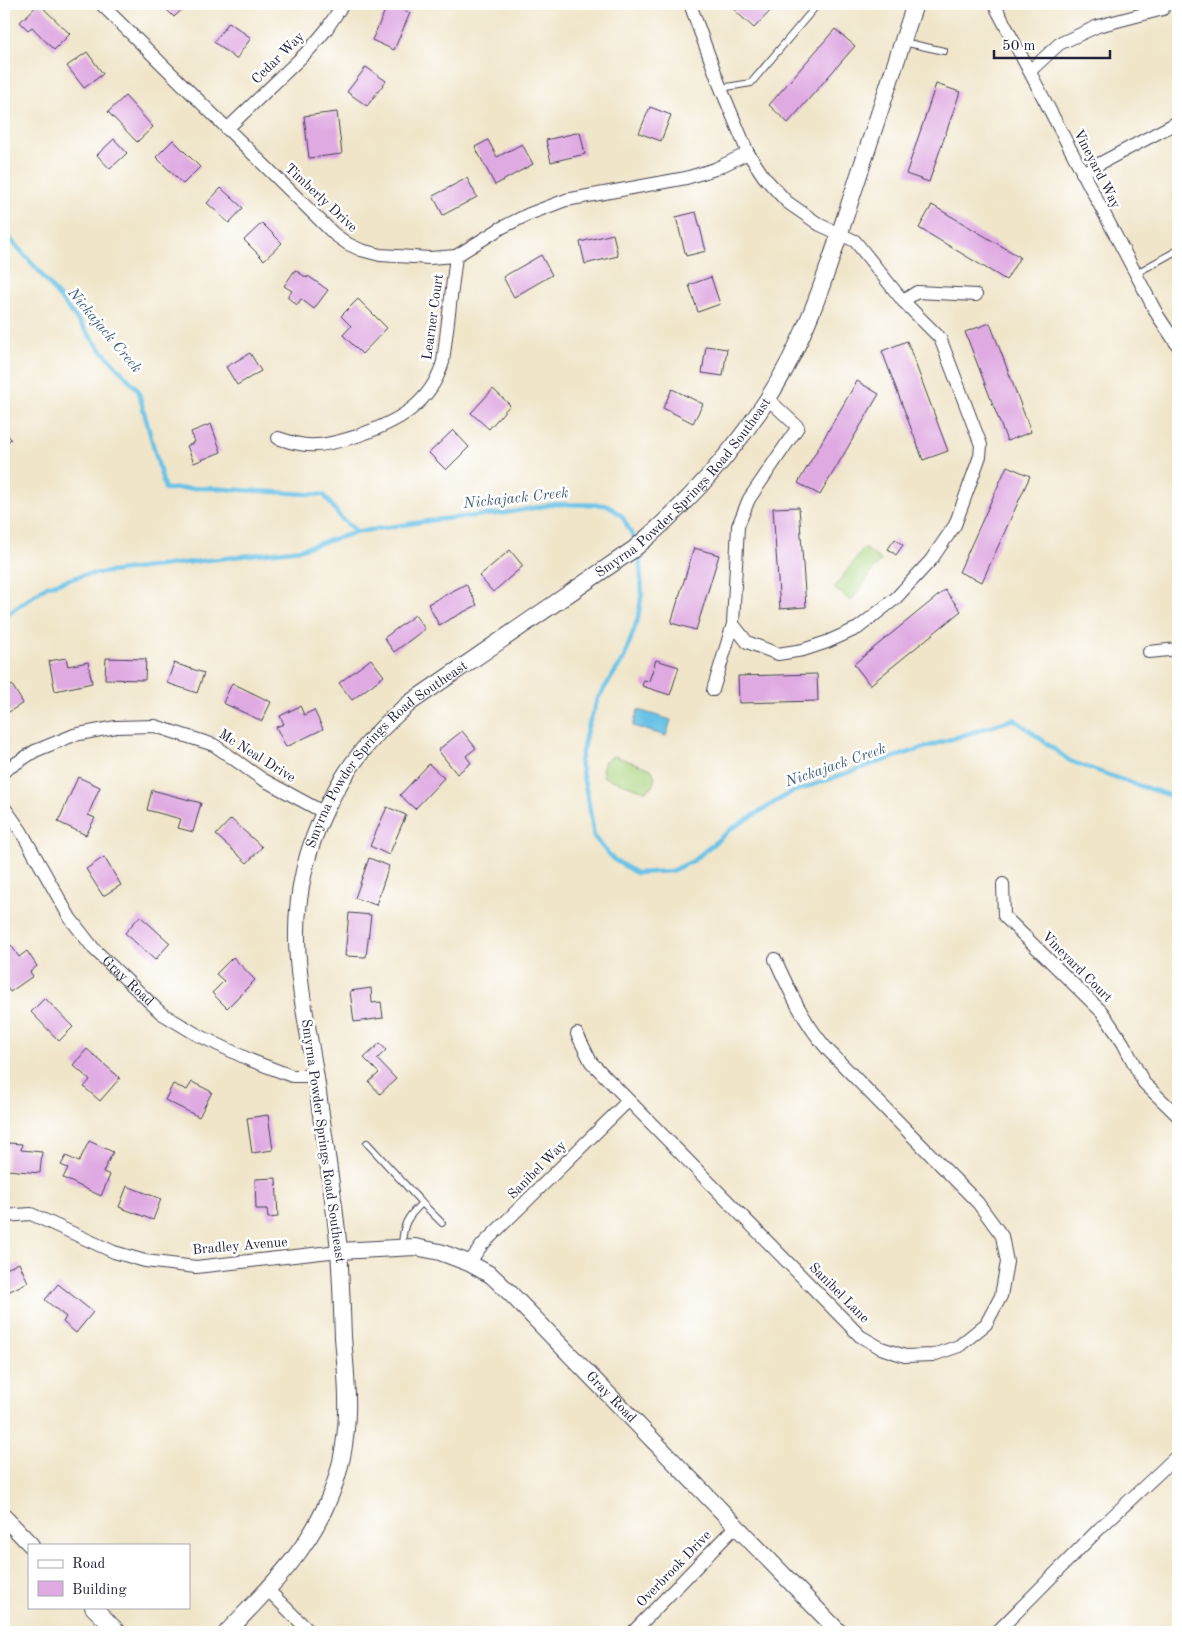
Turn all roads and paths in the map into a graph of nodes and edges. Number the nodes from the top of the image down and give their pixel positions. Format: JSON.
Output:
{"nodes":[{"id":1,"x":100,"y":4,"type":"edge"},
{"id":2,"x":342,"y":4,"type":"edge"},
{"id":3,"x":690,"y":4,"type":"edge"},
{"id":4,"x":915,"y":4,"type":"edge"},
{"id":5,"x":994,"y":4,"type":"edge"},
{"id":6,"x":817,"y":6,"type":"dead end"},
{"id":7,"x":1163,"y":8,"type":"dead end"},
{"id":8,"x":902,"y":42,"type":"junction"},
{"id":9,"x":944,"y":52,"type":"dead end"},
{"id":10,"x":1030,"y":71,"type":"junction"},
{"id":11,"x":721,"y":88,"type":"junction"},
{"id":12,"x":1178,"y":122,"type":"edge"},
{"id":13,"x":227,"y":129,"type":"junction"},
{"id":14,"x":748,"y":153,"type":"junction"},
{"id":15,"x":1082,"y":172,"type":"junction"},
{"id":16,"x":840,"y":233,"type":"junction"},
{"id":17,"x":1178,"y":250,"type":"edge"},
{"id":18,"x":456,"y":256,"type":"junction"},
{"id":19,"x":1135,"y":274,"type":"junction"},
{"id":20,"x":976,"y":295,"type":"dead end"},
{"id":21,"x":903,"y":301,"type":"junction"},
{"id":22,"x":1178,"y":346,"type":"edge"},
{"id":23,"x":768,"y":399,"type":"junction"},
{"id":24,"x":278,"y":438,"type":"dead end"},
{"id":25,"x":733,"y":624,"type":"junction"},
{"id":26,"x":1178,"y":649,"type":"edge"},
{"id":27,"x":1149,"y":652,"type":"dead end"},
{"id":28,"x":713,"y":690,"type":"dead end"},
{"id":29,"x":4,"y":771,"type":"edge"},
{"id":30,"x":4,"y":807,"type":"edge"},
{"id":31,"x":323,"y":812,"type":"junction"},
{"id":32,"x":1003,"y":884,"type":"dead end"},
{"id":33,"x":776,"y":959,"type":"dead end"},
{"id":34,"x":577,"y":1034,"type":"dead end"},
{"id":35,"x":316,"y":1076,"type":"junction"},
{"id":36,"x":628,"y":1101,"type":"junction"},
{"id":37,"x":1178,"y":1116,"type":"edge"},
{"id":38,"x":367,"y":1143,"type":"dead end"},
{"id":39,"x":422,"y":1203,"type":"junction"},
{"id":40,"x":4,"y":1216,"type":"edge"},
{"id":41,"x":442,"y":1222,"type":"dead end"},
{"id":42,"x":402,"y":1248,"type":"junction"},
{"id":43,"x":339,"y":1251,"type":"junction"},
{"id":44,"x":469,"y":1263,"type":"junction"},
{"id":45,"x":1178,"y":1455,"type":"edge"},
{"id":46,"x":4,"y":1518,"type":"edge"},
{"id":47,"x":736,"y":1526,"type":"junction"},
{"id":48,"x":30,"y":1544,"type":"edge"},
{"id":49,"x":268,"y":1590,"type":"junction"},
{"id":50,"x":94,"y":1608,"type":"edge"},
{"id":51,"x":118,"y":1632,"type":"edge"},
{"id":52,"x":226,"y":1632,"type":"edge"},
{"id":53,"x":310,"y":1632,"type":"edge"},
{"id":54,"x":633,"y":1632,"type":"edge"},
{"id":55,"x":839,"y":1632,"type":"edge"},
{"id":56,"x":997,"y":1632,"type":"edge"}],
"edges":[{"from":1,"to":13,"type":"street","name":"Timberly Drive"},
{"from":2,"to":13,"type":"street","name":"Cedar Way"},
{"from":3,"to":11,"type":"street"},
{"from":4,"to":8,"type":"street","name":"Smyrna Powder Springs Road Southeast"},
{"from":5,"to":10,"type":"street","name":"Vineyard Way"},
{"from":6,"to":11,"type":"lane"},
{"from":7,"to":10,"type":"street"},
{"from":8,"to":9,"type":"lane"},
{"from":8,"to":16,"type":"street","name":"Smyrna Powder Springs Road Southeast"},
{"from":10,"to":15,"type":"street","name":"Vineyard Way"},
{"from":11,"to":14,"type":"street"},
{"from":12,"to":15,"type":"street"},
{"from":13,"to":18,"type":"street","name":"Timberly Drive"},
{"from":14,"to":16,"type":"street"},
{"from":14,"to":18,"type":"street","name":"Timberly Drive"},
{"from":15,"to":19,"type":"street","name":"Vineyard Way"},
{"from":16,"to":21,"type":"street"},
{"from":16,"to":23,"type":"street","name":"Smyrna Powder Springs Road Southeast"},
{"from":17,"to":19,"type":"lane"},
{"from":18,"to":24,"type":"street","name":"Learner Court"},
{"from":19,"to":22,"type":"street","name":"Vineyard Way"},
{"from":20,"to":21,"type":"street"},
{"from":21,"to":25,"type":"street"},
{"from":23,"to":25,"type":"street"},
{"from":23,"to":31,"type":"street","name":"Smyrna Powder Springs Road Southeast"},
{"from":25,"to":28,"type":"street"},
{"from":26,"to":27,"type":"street"},
{"from":29,"to":31,"type":"street","name":"Mc Neal Drive"},
{"from":30,"to":35,"type":"street","name":"Gray Road"},
{"from":31,"to":35,"type":"street","name":"Smyrna Powder Springs Road Southeast"},
{"from":32,"to":37,"type":"street","name":"Vineyard Court"},
{"from":33,"to":36,"type":"street","name":"Sanibel Lane"},
{"from":34,"to":36,"type":"street","name":"Sanibel Lane"},
{"from":35,"to":43,"type":"street","name":"Smyrna Powder Springs Road Southeast"},
{"from":36,"to":44,"type":"street","name":"Sanibel Way"},
{"from":38,"to":39,"type":"lane"},
{"from":39,"to":41,"type":"lane"},
{"from":39,"to":42,"type":"lane"},
{"from":40,"to":43,"type":"street","name":"Bradley Avenue"},
{"from":42,"to":43,"type":"street","name":"Gray Road"},
{"from":42,"to":44,"type":"street","name":"Gray Road"},
{"from":43,"to":49,"type":"street","name":"Smyrna Powder Springs Road Southeast"},
{"from":44,"to":47,"type":"street","name":"Gray Road"},
{"from":45,"to":56,"type":"street"},
{"from":46,"to":48,"type":"street"},
{"from":47,"to":54,"type":"street","name":"Overbrook Drive"},
{"from":47,"to":55,"type":"street","name":"Gray Road"},
{"from":49,"to":52,"type":"street","name":"Smyrna Powder Springs Road Southeast"},
{"from":49,"to":53,"type":"street"},
{"from":50,"to":51,"type":"street"}]}
